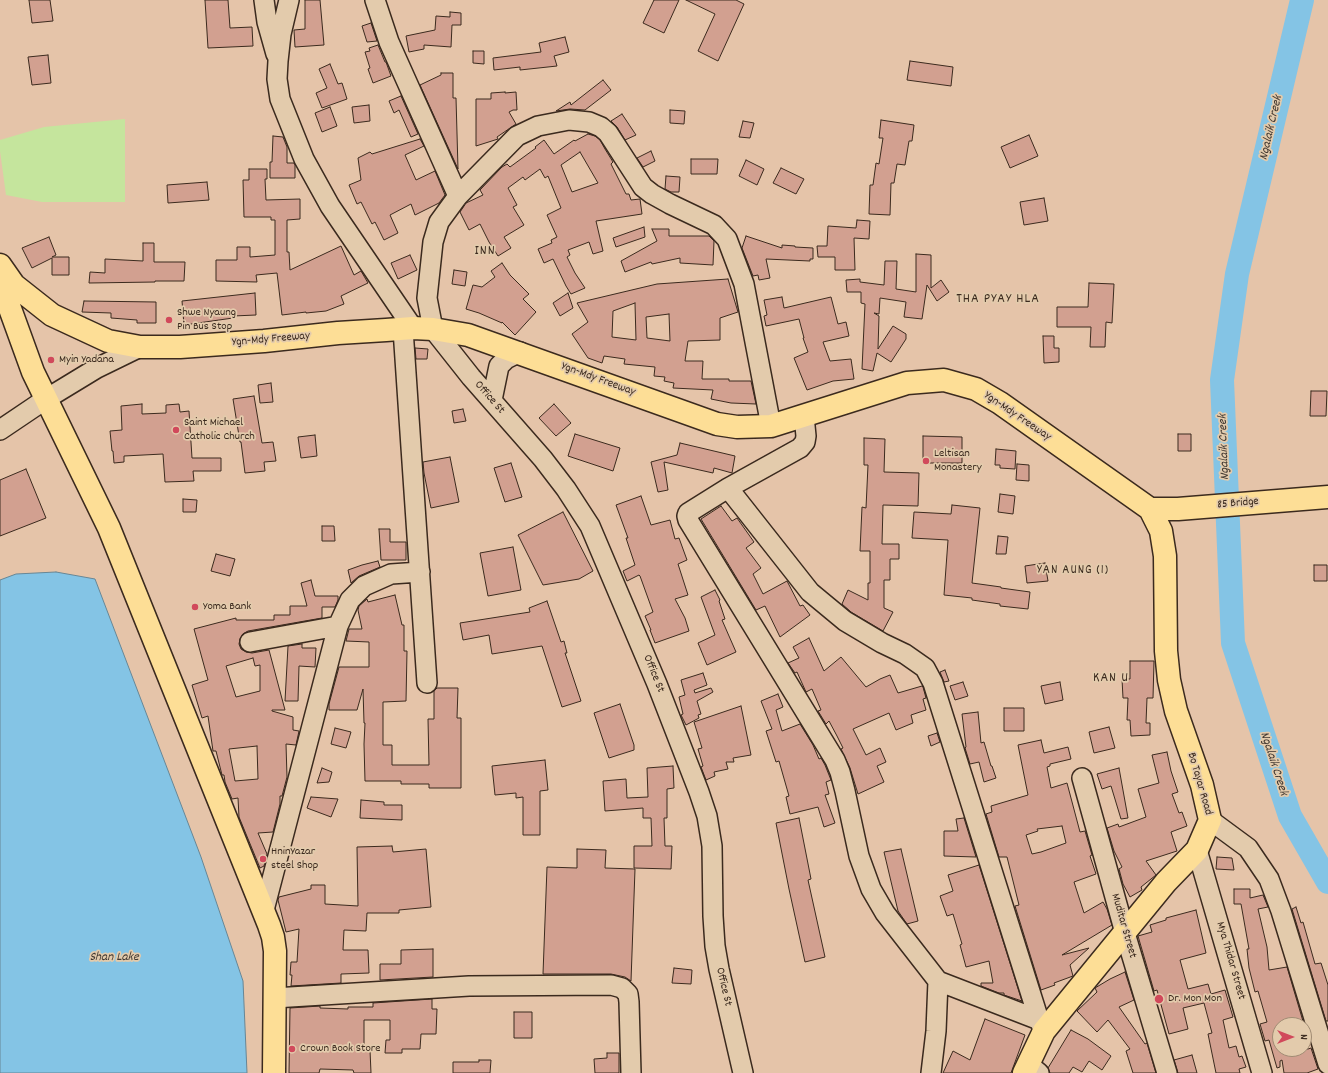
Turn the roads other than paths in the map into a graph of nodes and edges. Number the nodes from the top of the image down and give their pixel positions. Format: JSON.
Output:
{"nodes":[{"id":1,"x":264,"y":0,"type":"edge"},
{"id":2,"x":289,"y":0,"type":"edge"},
{"id":3,"x":375,"y":0,"type":"edge"},
{"id":4,"x":278,"y":61,"type":"junction"},
{"id":5,"x":458,"y":196,"type":"junction"},
{"id":6,"x":0,"y":265,"type":"edge"},
{"id":7,"x":0,"y":281,"type":"edge"},
{"id":8,"x":417,"y":329,"type":"junction"},
{"id":9,"x":140,"y":347,"type":"junction"},
{"id":10,"x":520,"y":352,"type":"junction"},
{"id":11,"x":46,"y":399,"type":"junction"},
{"id":12,"x":492,"y":400,"type":"junction"},
{"id":13,"x":804,"y":416,"type":"junction"},
{"id":14,"x":771,"y":426,"type":"junction"},
{"id":15,"x":0,"y":430,"type":"edge"},
{"id":16,"x":728,"y":488,"type":"junction"},
{"id":17,"x":1328,"y":497,"type":"edge"},
{"id":18,"x":1150,"y":509,"type":"junction"},
{"id":19,"x":420,"y":572,"type":"junction"},
{"id":20,"x":338,"y":626,"type":"junction"},
{"id":21,"x":250,"y":642,"type":"dead end"},
{"id":22,"x":427,"y":683,"type":"dead end"},
{"id":23,"x":1082,"y":778,"type":"dead end"},
{"id":24,"x":1210,"y":820,"type":"junction"},
{"id":25,"x":1197,"y":850,"type":"junction"},
{"id":26,"x":264,"y":910,"type":"junction"},
{"id":27,"x":1125,"y":933,"type":"junction"},
{"id":28,"x":938,"y":981,"type":"junction"},
{"id":29,"x":274,"y":998,"type":"junction"},
{"id":30,"x":1042,"y":1026,"type":"junction"},
{"id":31,"x":1328,"y":1064,"type":"edge"},
{"id":32,"x":1030,"y":1070,"type":"edge"},
{"id":33,"x":274,"y":1073,"type":"edge"},
{"id":34,"x":631,"y":1073,"type":"edge"},
{"id":35,"x":743,"y":1073,"type":"edge"},
{"id":36,"x":931,"y":1073,"type":"edge"},
{"id":37,"x":1167,"y":1073,"type":"edge"},
{"id":38,"x":1262,"y":1073,"type":"edge"}],
"edges":[{"from":1,"to":4,"type":"street"},
{"from":2,"to":4,"type":"street"},
{"from":3,"to":5,"type":"street"},
{"from":4,"to":8,"type":"street","name":"Office St"},
{"from":5,"to":8,"type":"street"},
{"from":5,"to":14,"type":"street"},
{"from":6,"to":9,"type":"main road","name":"Ygn-Mdy Freeway"},
{"from":7,"to":11,"type":"main road"},
{"from":8,"to":9,"type":"main road","name":"Ygn-Mdy Freeway"},
{"from":8,"to":10,"type":"main road","name":"Ygn-Mdy Freeway"},
{"from":8,"to":12,"type":"street","name":"Office St"},
{"from":8,"to":19,"type":"street"},
{"from":9,"to":11,"type":"street"},
{"from":10,"to":12,"type":"street"},
{"from":10,"to":14,"type":"main road","name":"Ygn-Mdy Freeway"},
{"from":11,"to":15,"type":"street"},
{"from":11,"to":26,"type":"main road"},
{"from":12,"to":35,"type":"street","name":"Office St"},
{"from":13,"to":14,"type":"main road","name":"Ygn-Mdy Freeway"},
{"from":13,"to":16,"type":"street"},
{"from":13,"to":18,"type":"main road","name":"Ygn-Mdy Freeway"},
{"from":16,"to":28,"type":"street"},
{"from":16,"to":30,"type":"street"},
{"from":17,"to":18,"type":"main road","name":"85 Bridge"},
{"from":18,"to":24,"type":"main road","name":"Bo Tayar Road"},
{"from":19,"to":20,"type":"street"},
{"from":19,"to":22,"type":"street"},
{"from":20,"to":21,"type":"street"},
{"from":20,"to":26,"type":"street"},
{"from":23,"to":27,"type":"street","name":"Muditar Street"},
{"from":24,"to":25,"type":"main road","name":"Bo Tayar Road"},
{"from":24,"to":31,"type":"street"},
{"from":25,"to":27,"type":"main road","name":"Bo Tayar Road"},
{"from":25,"to":38,"type":"street","name":"Mya Thidar Street"},
{"from":26,"to":29,"type":"main road"},
{"from":27,"to":30,"type":"main road","name":"Bo Tayar Road"},
{"from":27,"to":37,"type":"street","name":"Muditar Street"},
{"from":28,"to":30,"type":"street"},
{"from":28,"to":36,"type":"street"},
{"from":29,"to":33,"type":"main road"},
{"from":29,"to":34,"type":"street"},
{"from":30,"to":32,"type":"main road","name":"Bo Tayar Road"}]}
